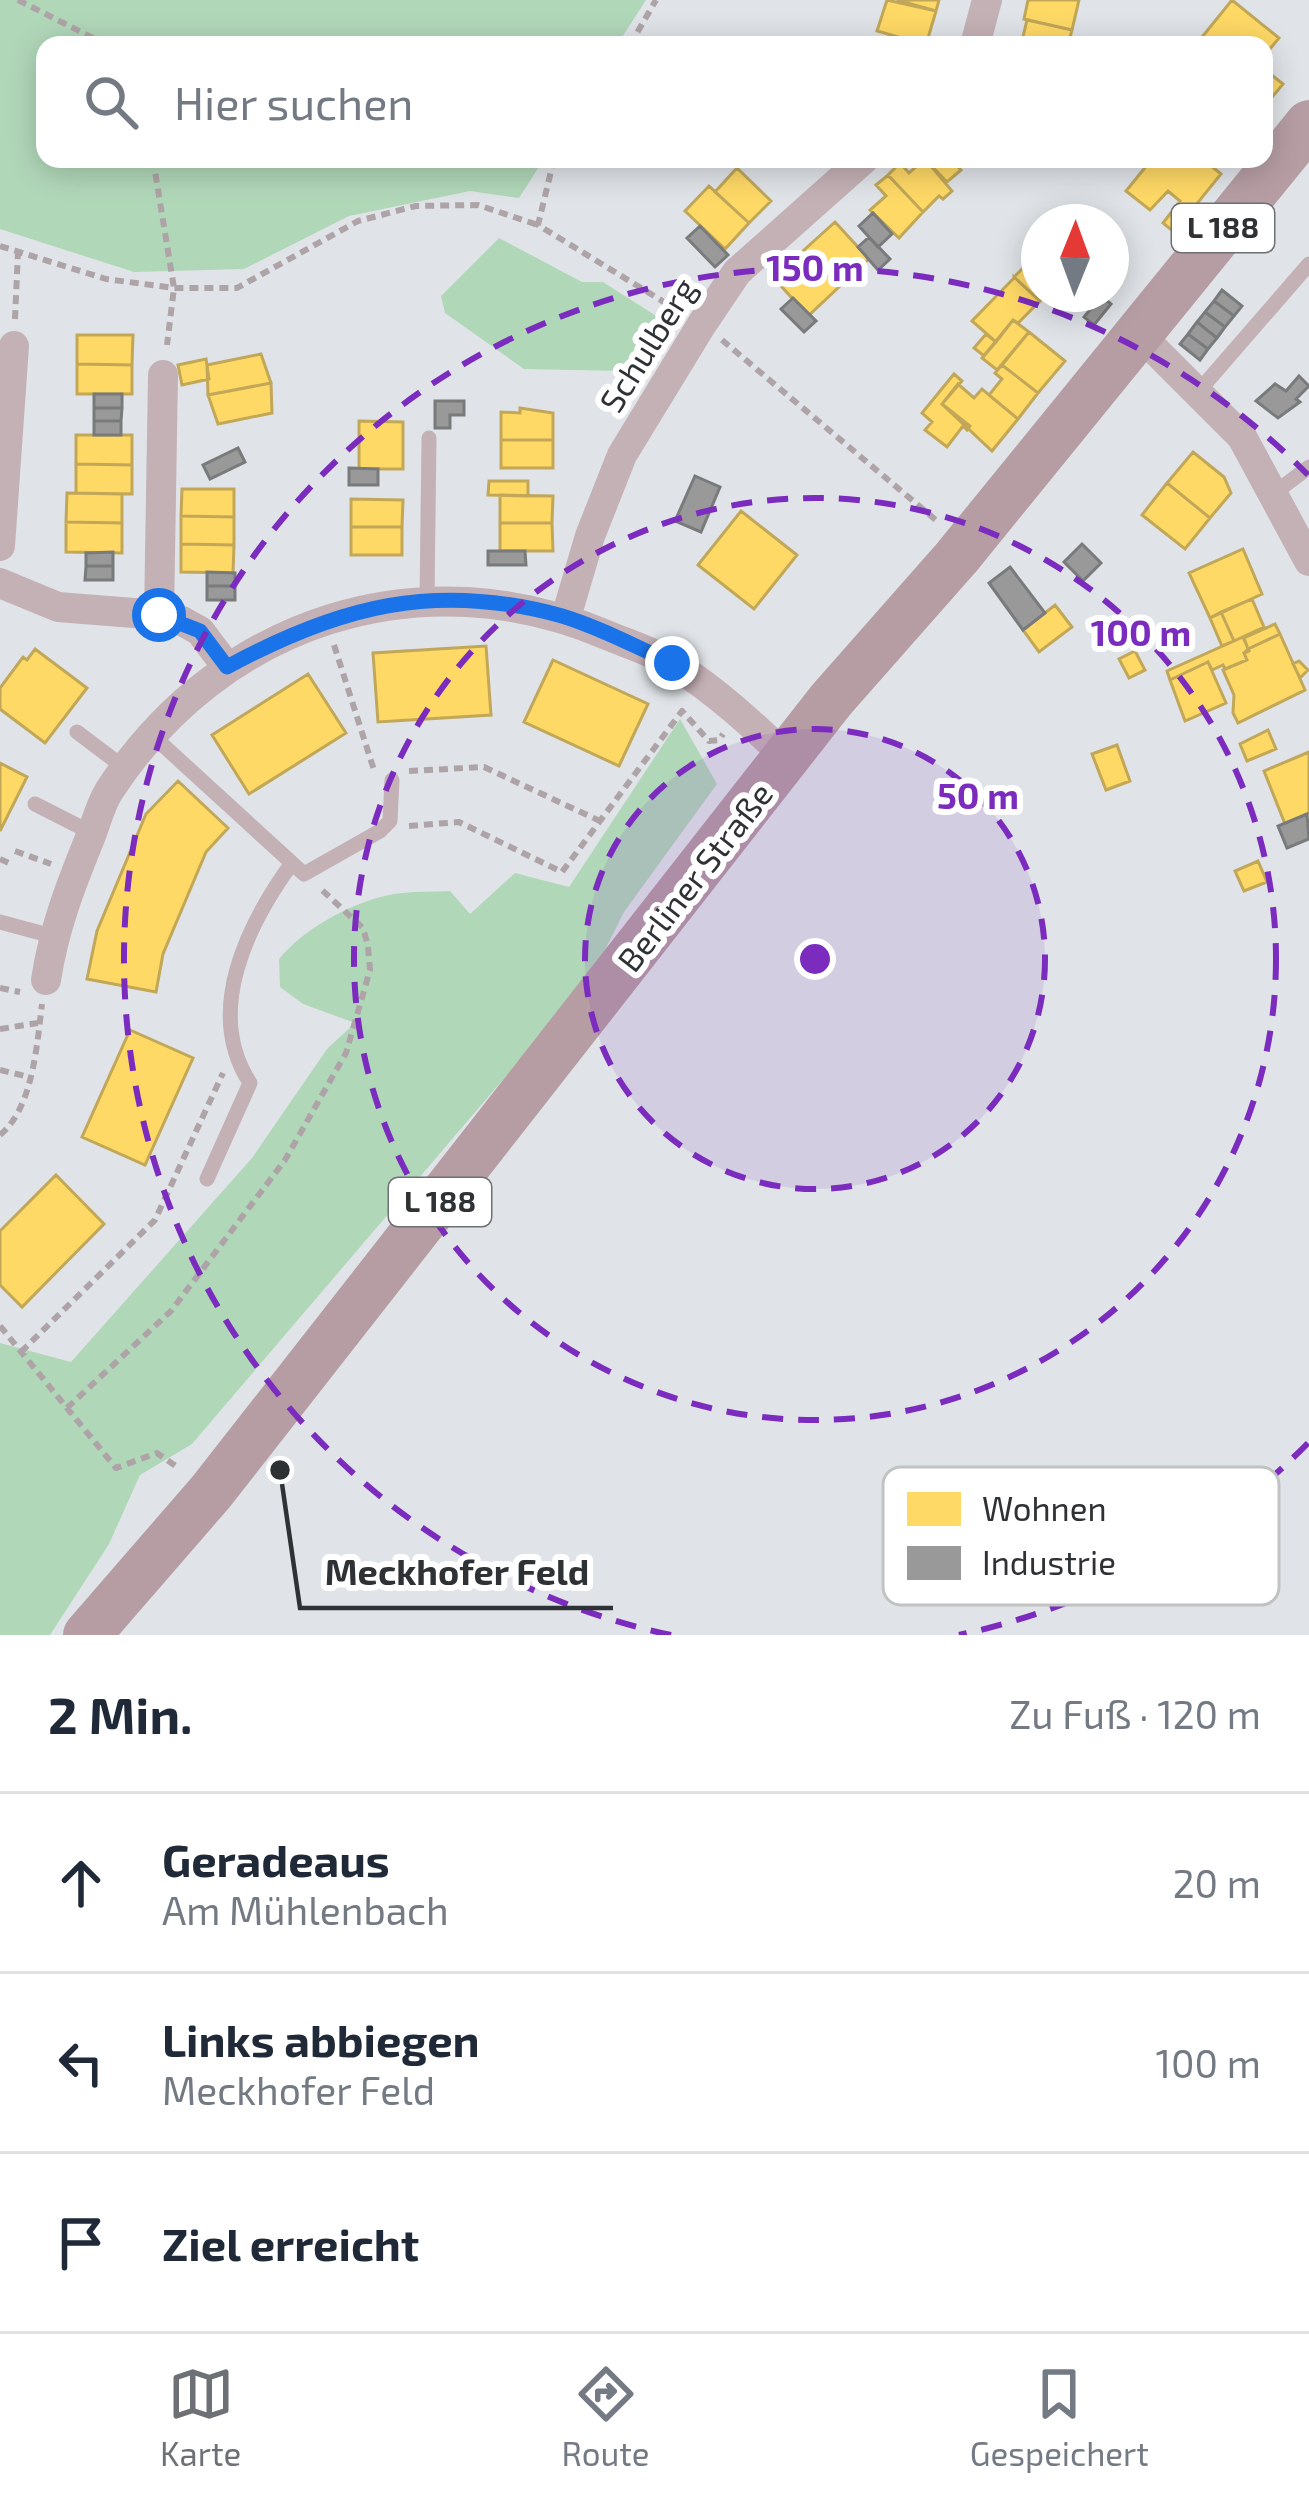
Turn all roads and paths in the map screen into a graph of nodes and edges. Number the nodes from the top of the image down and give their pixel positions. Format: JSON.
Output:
{"nodes":[{"id":1,"x":18,"y":0,"type":"edge"},
{"id":2,"x":656,"y":0,"type":"edge"},
{"id":3,"x":987,"y":0,"type":"edge"},
{"id":4,"x":88,"y":36,"type":"edge"},
{"id":5,"x":635,"y":36,"type":"edge"},
{"id":6,"x":977,"y":36,"type":"edge"},
{"id":7,"x":1309,"y":124,"type":"edge"},
{"id":8,"x":154,"y":168,"type":"edge"},
{"id":9,"x":552,"y":168,"type":"edge"},
{"id":10,"x":854,"y":168,"type":"edge"},
{"id":11,"x":538,"y":225,"type":"junction"},
{"id":12,"x":0,"y":246,"type":"edge"},
{"id":13,"x":18,"y":251,"type":"junction"},
{"id":14,"x":1309,"y":264,"type":"edge"},
{"id":15,"x":174,"y":288,"type":"junction"},
{"id":16,"x":702,"y":324,"type":"junction"},
{"id":17,"x":1138,"y":333,"type":"junction"},
{"id":18,"x":14,"y":346,"type":"joint"},
{"id":19,"x":163,"y":375,"type":"joint"},
{"id":20,"x":1198,"y":392,"type":"junction"},
{"id":21,"x":429,"y":438,"type":"dead end"},
{"id":22,"x":1309,"y":467,"type":"edge"},
{"id":23,"x":1273,"y":494,"type":"junction"},
{"id":24,"x":966,"y":545,"type":"junction"},
{"id":25,"x":0,"y":546,"type":"edge"},
{"id":26,"x":1309,"y":561,"type":"edge"},
{"id":27,"x":0,"y":583,"type":"edge"},
{"id":28,"x":428,"y":598,"type":"junction"},
{"id":29,"x":159,"y":615,"type":"junction"},
{"id":30,"x":566,"y":617,"type":"junction"},
{"id":31,"x":325,"y":619,"type":"junction"},
{"id":32,"x":227,"y":667,"type":"junction"},
{"id":33,"x":740,"y":712,"type":"junction"},
{"id":34,"x":77,"y":732,"type":"dead end"},
{"id":35,"x":153,"y":736,"type":"junction"},
{"id":36,"x":787,"y":758,"type":"junction"},
{"id":37,"x":126,"y":770,"type":"junction"},
{"id":38,"x":388,"y":775,"type":"junction"},
{"id":39,"x":34,"y":804,"type":"dead end"},
{"id":40,"x":390,"y":821,"type":"junction"},
{"id":41,"x":600,"y":821,"type":"junction"},
{"id":42,"x":92,"y":833,"type":"junction"},
{"id":43,"x":0,"y":859,"type":"edge"},
{"id":44,"x":9,"y":863,"type":"dead end"},
{"id":45,"x":298,"y":868,"type":"junction"},
{"id":46,"x":0,"y":922,"type":"edge"},
{"id":47,"x":52,"y":936,"type":"junction"},
{"id":48,"x":46,"y":980,"type":"joint"},
{"id":49,"x":40,"y":1023,"type":"junction"},
{"id":50,"x":0,"y":1029,"type":"edge"},
{"id":51,"x":236,"y":1061,"type":"junction"},
{"id":52,"x":0,"y":1070,"type":"edge"},
{"id":53,"x":28,"y":1077,"type":"junction"},
{"id":54,"x":0,"y":1118,"type":"edge"},
{"id":55,"x":12,"y":1125,"type":"junction"},
{"id":56,"x":0,"y":1135,"type":"edge"},
{"id":57,"x":207,"y":1179,"type":"dead end"},
{"id":58,"x":0,"y":1326,"type":"edge"},
{"id":59,"x":21,"y":1352,"type":"junction"},
{"id":60,"x":68,"y":1408,"type":"junction"},
{"id":61,"x":211,"y":1492,"type":"junction"},
{"id":62,"x":87,"y":1635,"type":"edge"}],
"edges":[{"from":1,"to":4,"type":"path"},
{"from":2,"to":5,"type":"path"},
{"from":3,"to":6,"type":"street"},
{"from":7,"to":17,"type":"main road","name":"Berliner Straße","number":"L 188"},
{"from":8,"to":15,"type":"path"},
{"from":9,"to":11,"type":"path"},
{"from":10,"to":16,"type":"street","name":"Schulberg"},
{"from":11,"to":15,"type":"path"},
{"from":11,"to":16,"type":"path"},
{"from":12,"to":13,"type":"path"},
{"from":13,"to":15,"type":"path"},
{"from":13,"to":18,"type":"path"},
{"from":14,"to":20,"type":"lane"},
{"from":15,"to":19,"type":"path"},
{"from":16,"to":24,"type":"path"},
{"from":16,"to":30,"type":"street","name":"Schulberg"},
{"from":17,"to":20,"type":"street"},
{"from":17,"to":24,"type":"main road","name":"Berliner Straße","number":"L 188"},
{"from":18,"to":25,"type":"street"},
{"from":19,"to":29,"type":"street"},
{"from":20,"to":23,"type":"street"},
{"from":21,"to":28,"type":"lane"},
{"from":22,"to":23,"type":"lane"},
{"from":23,"to":26,"type":"street"},
{"from":24,"to":36,"type":"main road","name":"Berliner Straße","number":"L 188"},
{"from":27,"to":29,"type":"street"},
{"from":28,"to":30,"type":"street"},
{"from":28,"to":31,"type":"street"},
{"from":29,"to":32,"type":"street"},
{"from":30,"to":33,"type":"street"},
{"from":31,"to":32,"type":"street"},
{"from":31,"to":38,"type":"path"},
{"from":32,"to":35,"type":"street"},
{"from":33,"to":36,"type":"street"},
{"from":33,"to":41,"type":"path"},
{"from":34,"to":37,"type":"lane"},
{"from":35,"to":37,"type":"street"},
{"from":35,"to":45,"type":"lane"},
{"from":36,"to":61,"type":"main road","name":"Berliner Straße","number":"L 188"},
{"from":37,"to":42,"type":"street"},
{"from":38,"to":40,"type":"lane"},
{"from":38,"to":41,"type":"path"},
{"from":39,"to":42,"type":"lane"},
{"from":40,"to":41,"type":"path"},
{"from":40,"to":45,"type":"lane"},
{"from":42,"to":47,"type":"street"},
{"from":43,"to":44,"type":"path"},
{"from":45,"to":51,"type":"lane"},
{"from":45,"to":60,"type":"path"},
{"from":46,"to":47,"type":"lane"},
{"from":47,"to":48,"type":"street"},
{"from":48,"to":49,"type":"path"},
{"from":49,"to":50,"type":"path"},
{"from":49,"to":53,"type":"path"},
{"from":51,"to":57,"type":"lane"},
{"from":51,"to":59,"type":"path"},
{"from":52,"to":53,"type":"path"},
{"from":53,"to":55,"type":"path"},
{"from":54,"to":55,"type":"path"},
{"from":55,"to":56,"type":"path"},
{"from":58,"to":59,"type":"path"},
{"from":59,"to":60,"type":"path"},
{"from":60,"to":61,"type":"path"},
{"from":61,"to":62,"type":"main road","name":"Berliner Straße","number":"L 188"}]}
